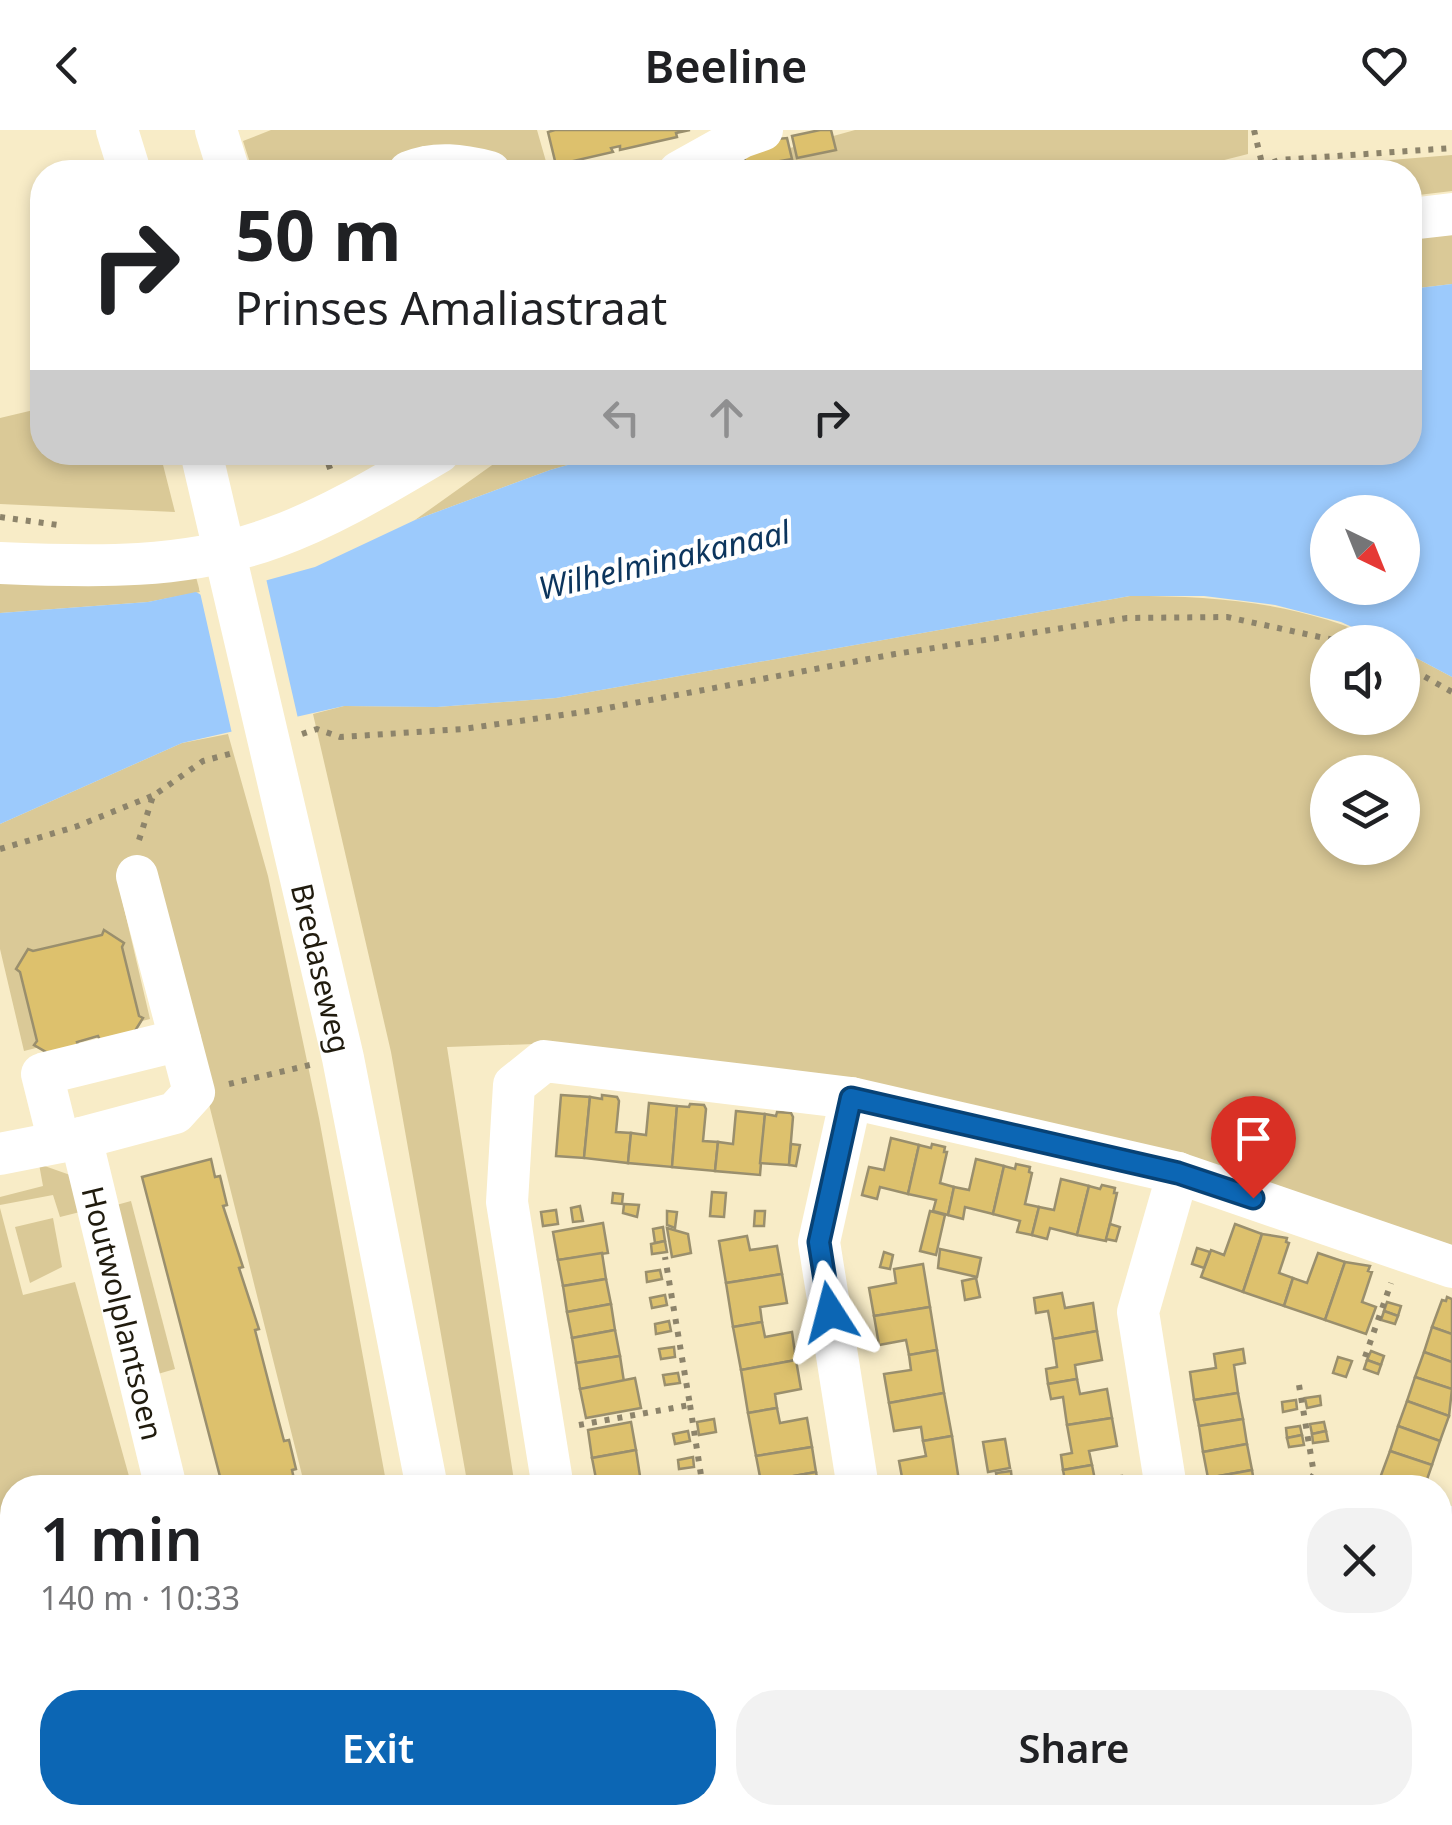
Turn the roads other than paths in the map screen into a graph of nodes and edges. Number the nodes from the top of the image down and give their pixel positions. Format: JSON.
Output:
{"nodes":[{"id":1,"x":117,"y":130,"type":"edge"},
{"id":2,"x":216,"y":130,"type":"edge"},
{"id":3,"x":762,"y":130,"type":"edge"},
{"id":4,"x":126,"y":160,"type":"edge"},
{"id":5,"x":225,"y":160,"type":"edge"},
{"id":6,"x":701,"y":160,"type":"edge"},
{"id":7,"x":1452,"y":214,"type":"edge"},
{"id":8,"x":1422,"y":217,"type":"edge"},
{"id":9,"x":384,"y":465,"type":"edge"},
{"id":10,"x":205,"y":472,"type":"edge"},
{"id":11,"x":334,"y":477,"type":"edge"},
{"id":12,"x":0,"y":563,"type":"edge"},
{"id":13,"x":136,"y":876,"type":"road end"},
{"id":14,"x":180,"y":1040,"type":"junction"},
{"id":15,"x":851,"y":1098,"type":"junction"},
{"id":16,"x":70,"y":1140,"type":"junction"},
{"id":17,"x":0,"y":1153,"type":"edge"},
{"id":18,"x":1178,"y":1173,"type":"junction"},
{"id":19,"x":1452,"y":1267,"type":"edge"},
{"id":20,"x":162,"y":1475,"type":"edge"},
{"id":21,"x":425,"y":1475,"type":"edge"},
{"id":22,"x":551,"y":1475,"type":"edge"},
{"id":23,"x":856,"y":1475,"type":"edge"},
{"id":24,"x":1164,"y":1475,"type":"edge"}],
"edges":[{"from":1,"to":4,"type":"street"},
{"from":2,"to":5,"type":"street"},
{"from":3,"to":6,"type":"street"},
{"from":7,"to":8,"type":"street"},
{"from":9,"to":11,"type":"street"},
{"from":10,"to":21,"type":"street","name":"Bredaseweg"},
{"from":11,"to":12,"type":"street"},
{"from":13,"to":14,"type":"street"},
{"from":14,"to":16,"type":"street"},
{"from":14,"to":16,"type":"street","name":"Houtwolplantsoen"},
{"from":15,"to":18,"type":"street"},
{"from":15,"to":22,"type":"street"},
{"from":15,"to":23,"type":"street"},
{"from":16,"to":17,"type":"street"},
{"from":16,"to":20,"type":"street","name":"Houtwolplantsoen"},
{"from":18,"to":19,"type":"street"},
{"from":18,"to":24,"type":"street"}]}
